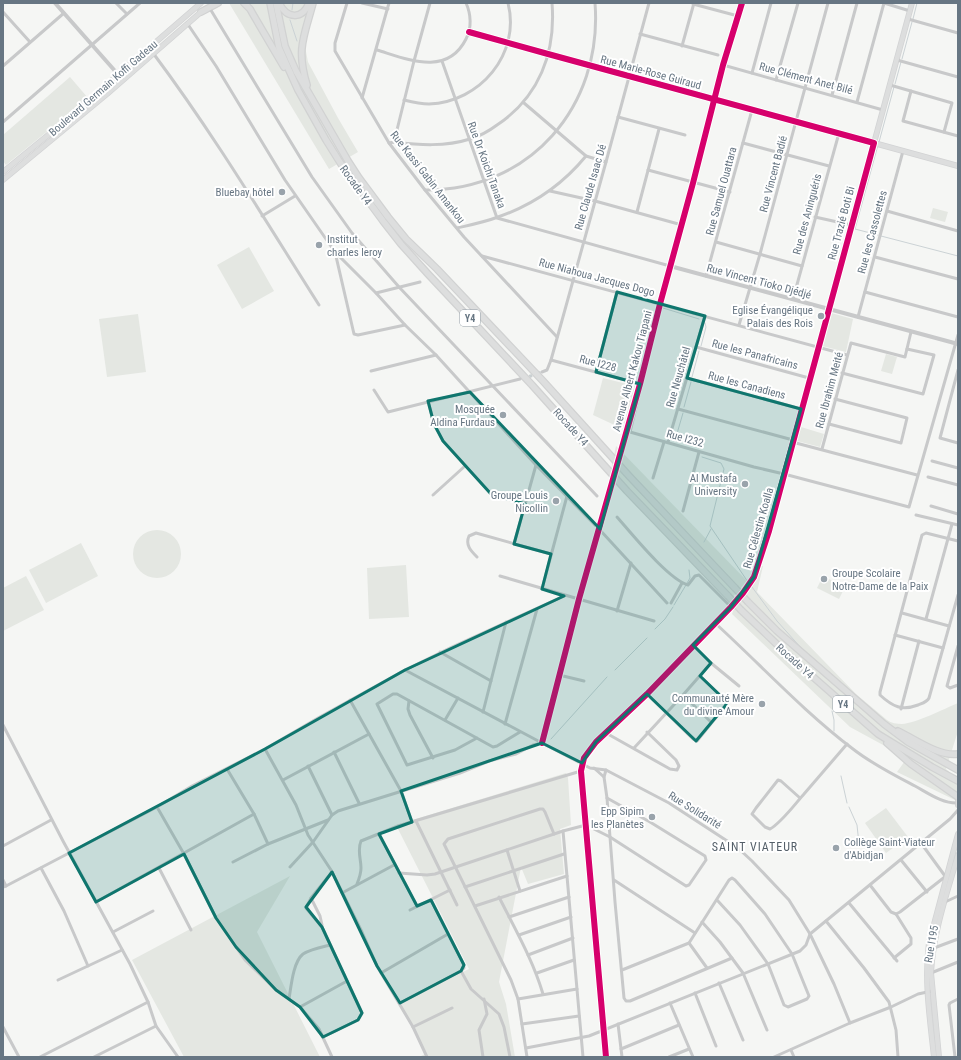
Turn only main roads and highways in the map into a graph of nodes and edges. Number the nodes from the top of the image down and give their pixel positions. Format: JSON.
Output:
{"nodes":[{"id":1,"x":201,"y":3,"type":"edge"},
{"id":2,"x":218,"y":3,"type":"edge"},
{"id":3,"x":244,"y":3,"type":"edge"},
{"id":4,"x":270,"y":3,"type":"edge"},
{"id":5,"x":276,"y":3,"type":"edge"},
{"id":6,"x":279,"y":3,"type":"edge"},
{"id":7,"x":309,"y":3,"type":"edge"},
{"id":8,"x":313,"y":3,"type":"edge"},
{"id":9,"x":912,"y":3,"type":"edge"},
{"id":10,"x":201,"y":12,"type":"joint"},
{"id":11,"x":298,"y":90,"type":"junction"},
{"id":12,"x":314,"y":102,"type":"junction"},
{"id":13,"x":874,"y":143,"type":"joint"},
{"id":14,"x":958,"y":166,"type":"edge"},
{"id":15,"x":3,"y":172,"type":"edge"},
{"id":16,"x":3,"y":180,"type":"edge"},
{"id":17,"x":884,"y":724,"type":"junction"},
{"id":18,"x":878,"y":734,"type":"junction"},
{"id":19,"x":958,"y":754,"type":"edge"},
{"id":20,"x":958,"y":770,"type":"edge"},
{"id":21,"x":958,"y":781,"type":"edge"},
{"id":22,"x":958,"y":797,"type":"edge"},
{"id":23,"x":958,"y":834,"type":"edge"},
{"id":24,"x":958,"y":855,"type":"edge"},
{"id":25,"x":948,"y":876,"type":"junction"},
{"id":26,"x":930,"y":992,"type":"junction"},
{"id":27,"x":934,"y":1057,"type":"edge"},
{"id":28,"x":939,"y":1057,"type":"edge"}],
"edges":[{"from":1,"to":15,"type":"main road","name":"Boulevard Germain Koffi Gadeau"},
{"from":2,"to":10,"type":"highway"},
{"from":3,"to":11,"type":"highway"},
{"from":4,"to":11,"type":"highway","name":"Rocade Y4","number":"Y4"},
{"from":5,"to":12,"type":"highway","name":"Rocade Y4","number":"Y4"},
{"from":6,"to":7,"type":"highway"},
{"from":8,"to":12,"type":"highway"},
{"from":9,"to":13,"type":"main road","name":"Rue Trazié Boti Bi"},
{"from":10,"to":16,"type":"main road","name":"Boulevard Germain Koffi Gadeau"},
{"from":11,"to":18,"type":"highway","name":"Rocade Y4","number":"Y4","bridge":true},
{"from":12,"to":17,"type":"highway","name":"Rocade Y4","number":"Y4","bridge":true},
{"from":13,"to":14,"type":"main road","name":"Rue Marie-Rose Guiraud"},
{"from":17,"to":19,"type":"highway"},
{"from":17,"to":20,"type":"highway","name":"Rocade Y4","number":"Y4"},
{"from":18,"to":21,"type":"highway","name":"Rocade Y4","number":"Y4"},
{"from":18,"to":22,"type":"highway"},
{"from":23,"to":25,"type":"main road","name":"Rue I195"},
{"from":24,"to":25,"type":"main road","name":"Rue I195"},
{"from":25,"to":26,"type":"main road","name":"Rue I195"},
{"from":25,"to":26,"type":"main road","name":"Rue I195"},
{"from":26,"to":27,"type":"main road","name":"Rue I195"},
{"from":26,"to":28,"type":"main road","name":"Rue I195"}]}
